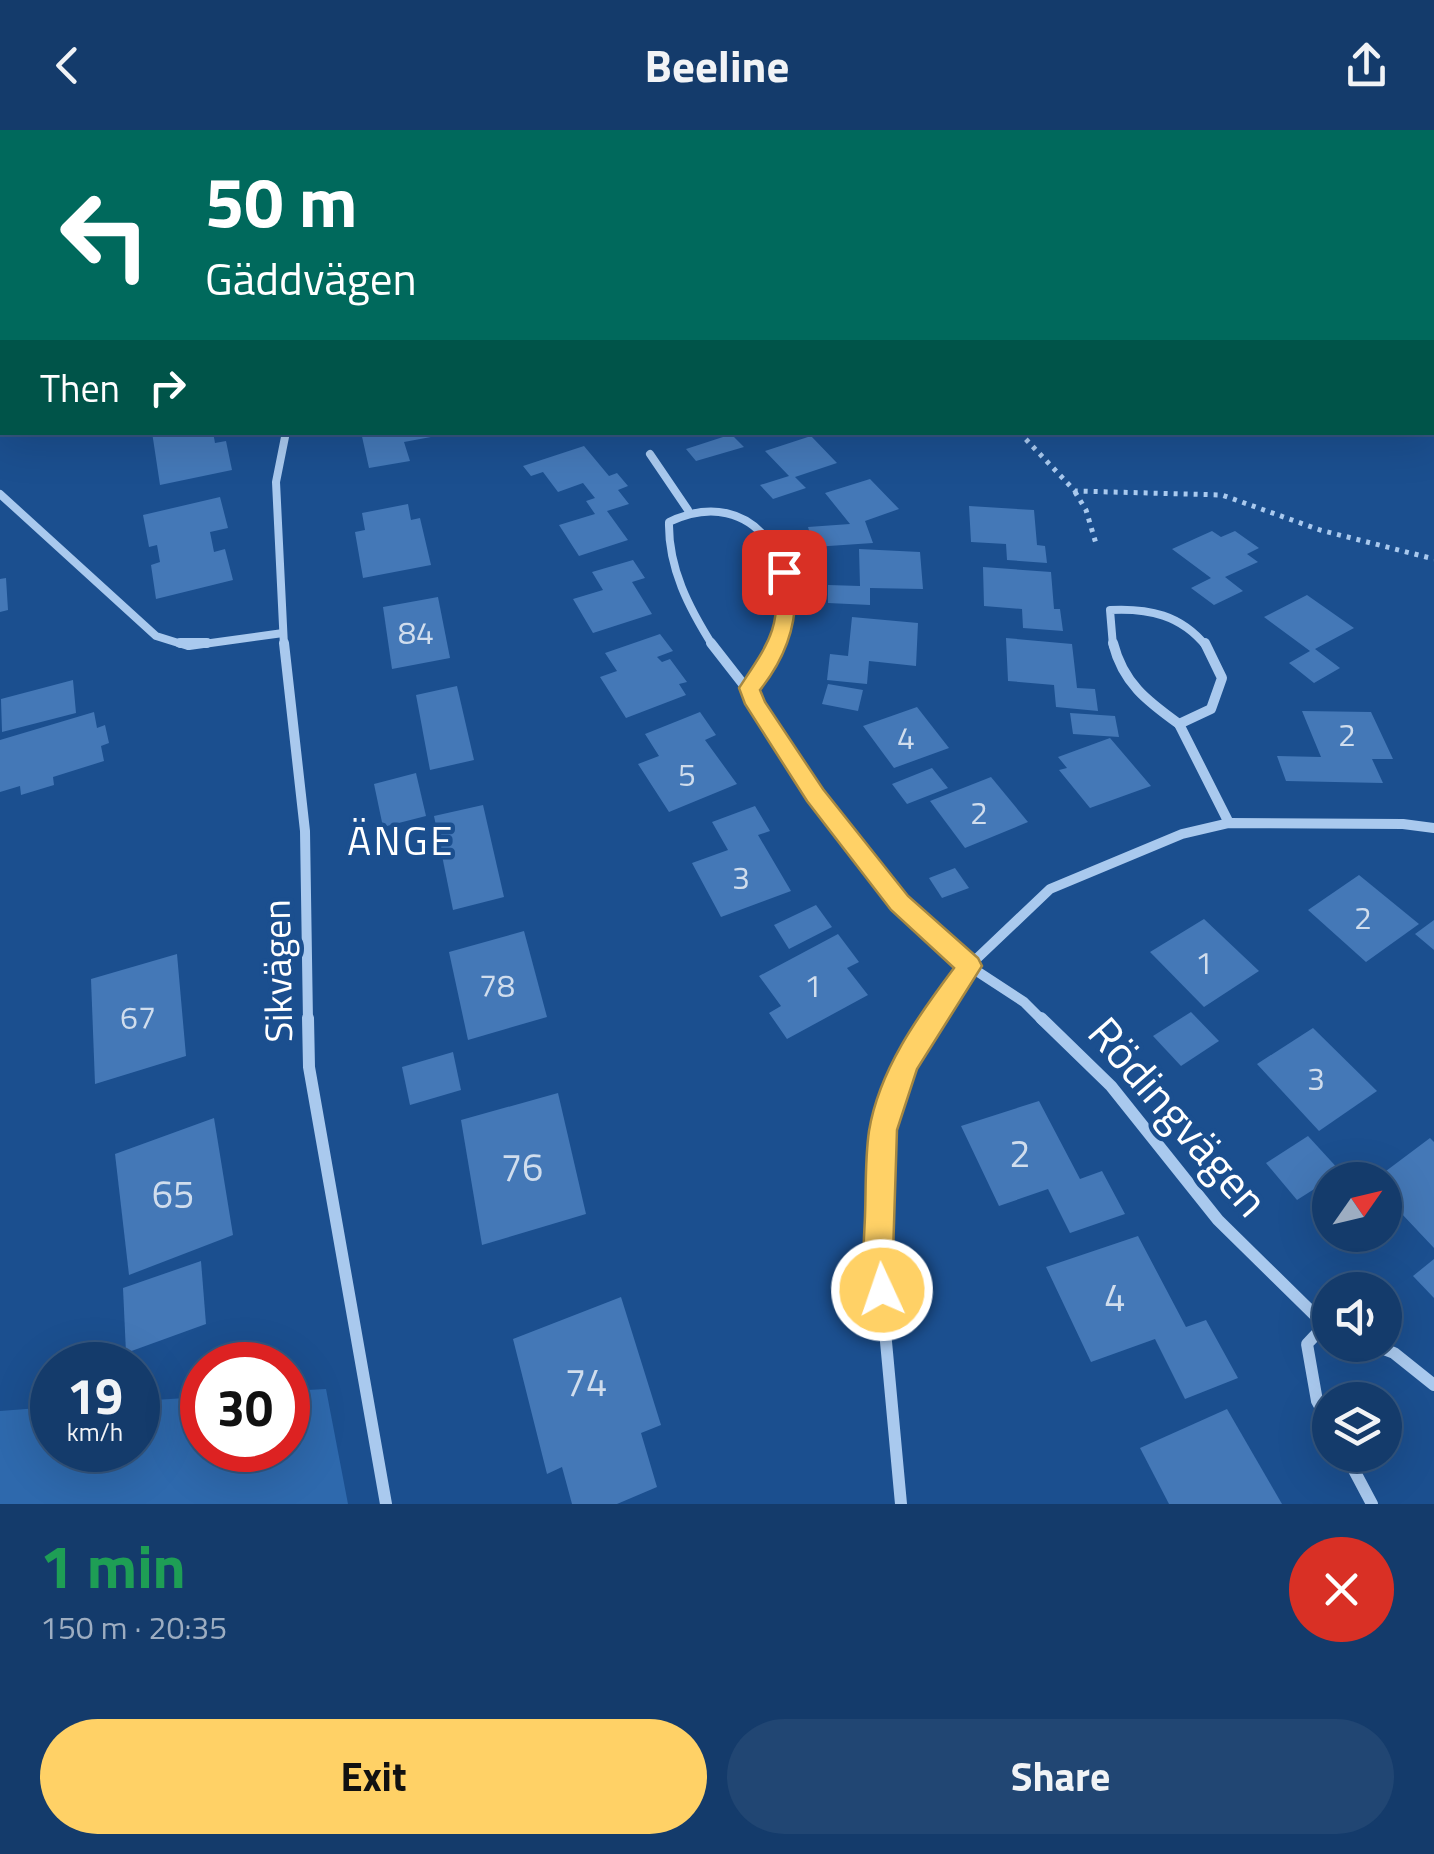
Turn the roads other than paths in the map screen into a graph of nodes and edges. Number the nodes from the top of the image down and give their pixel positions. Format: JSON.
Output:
{"nodes":[{"id":1,"x":285,"y":435,"type":"edge"},
{"id":2,"x":650,"y":454,"type":"dead end"},
{"id":3,"x":0,"y":494,"type":"edge"},
{"id":4,"x":688,"y":510,"type":"junction"},
{"id":5,"x":283,"y":633,"type":"junction"},
{"id":6,"x":750,"y":688,"type":"junction"},
{"id":7,"x":1179,"y":724,"type":"junction"},
{"id":8,"x":1229,"y":823,"type":"junction"},
{"id":9,"x":1434,"y":828,"type":"edge"},
{"id":10,"x":969,"y":966,"type":"junction"},
{"id":11,"x":1312,"y":1314,"type":"edge"},
{"id":12,"x":1312,"y":1340,"type":"edge"},
{"id":13,"x":1402,"y":1359,"type":"edge"},
{"id":14,"x":1314,"y":1382,"type":"edge"},
{"id":15,"x":1434,"y":1385,"type":"edge"},
{"id":16,"x":1355,"y":1472,"type":"edge"},
{"id":17,"x":386,"y":1504,"type":"edge"},
{"id":18,"x":901,"y":1504,"type":"edge"},
{"id":19,"x":1372,"y":1504,"type":"edge"}],
"edges":[{"from":1,"to":5,"type":"street","name":"Sikvägen"},
{"from":2,"to":4,"type":"street"},
{"from":3,"to":5,"type":"street"},
{"from":4,"to":6,"type":"street","name":"Rödingvägen"},
{"from":4,"to":6,"type":"street"},
{"from":5,"to":17,"type":"street","name":"Sikvägen"},
{"from":6,"to":10,"type":"street","name":"Rödingvägen"},
{"from":7,"to":7,"type":"street"},
{"from":7,"to":8,"type":"street"},
{"from":8,"to":9,"type":"street"},
{"from":8,"to":10,"type":"street"},
{"from":10,"to":11,"type":"street","name":"Rödingvägen"},
{"from":10,"to":18,"type":"street"},
{"from":12,"to":14,"type":"street","name":"Rödingvägen"},
{"from":13,"to":15,"type":"street"},
{"from":16,"to":19,"type":"street"}]}
